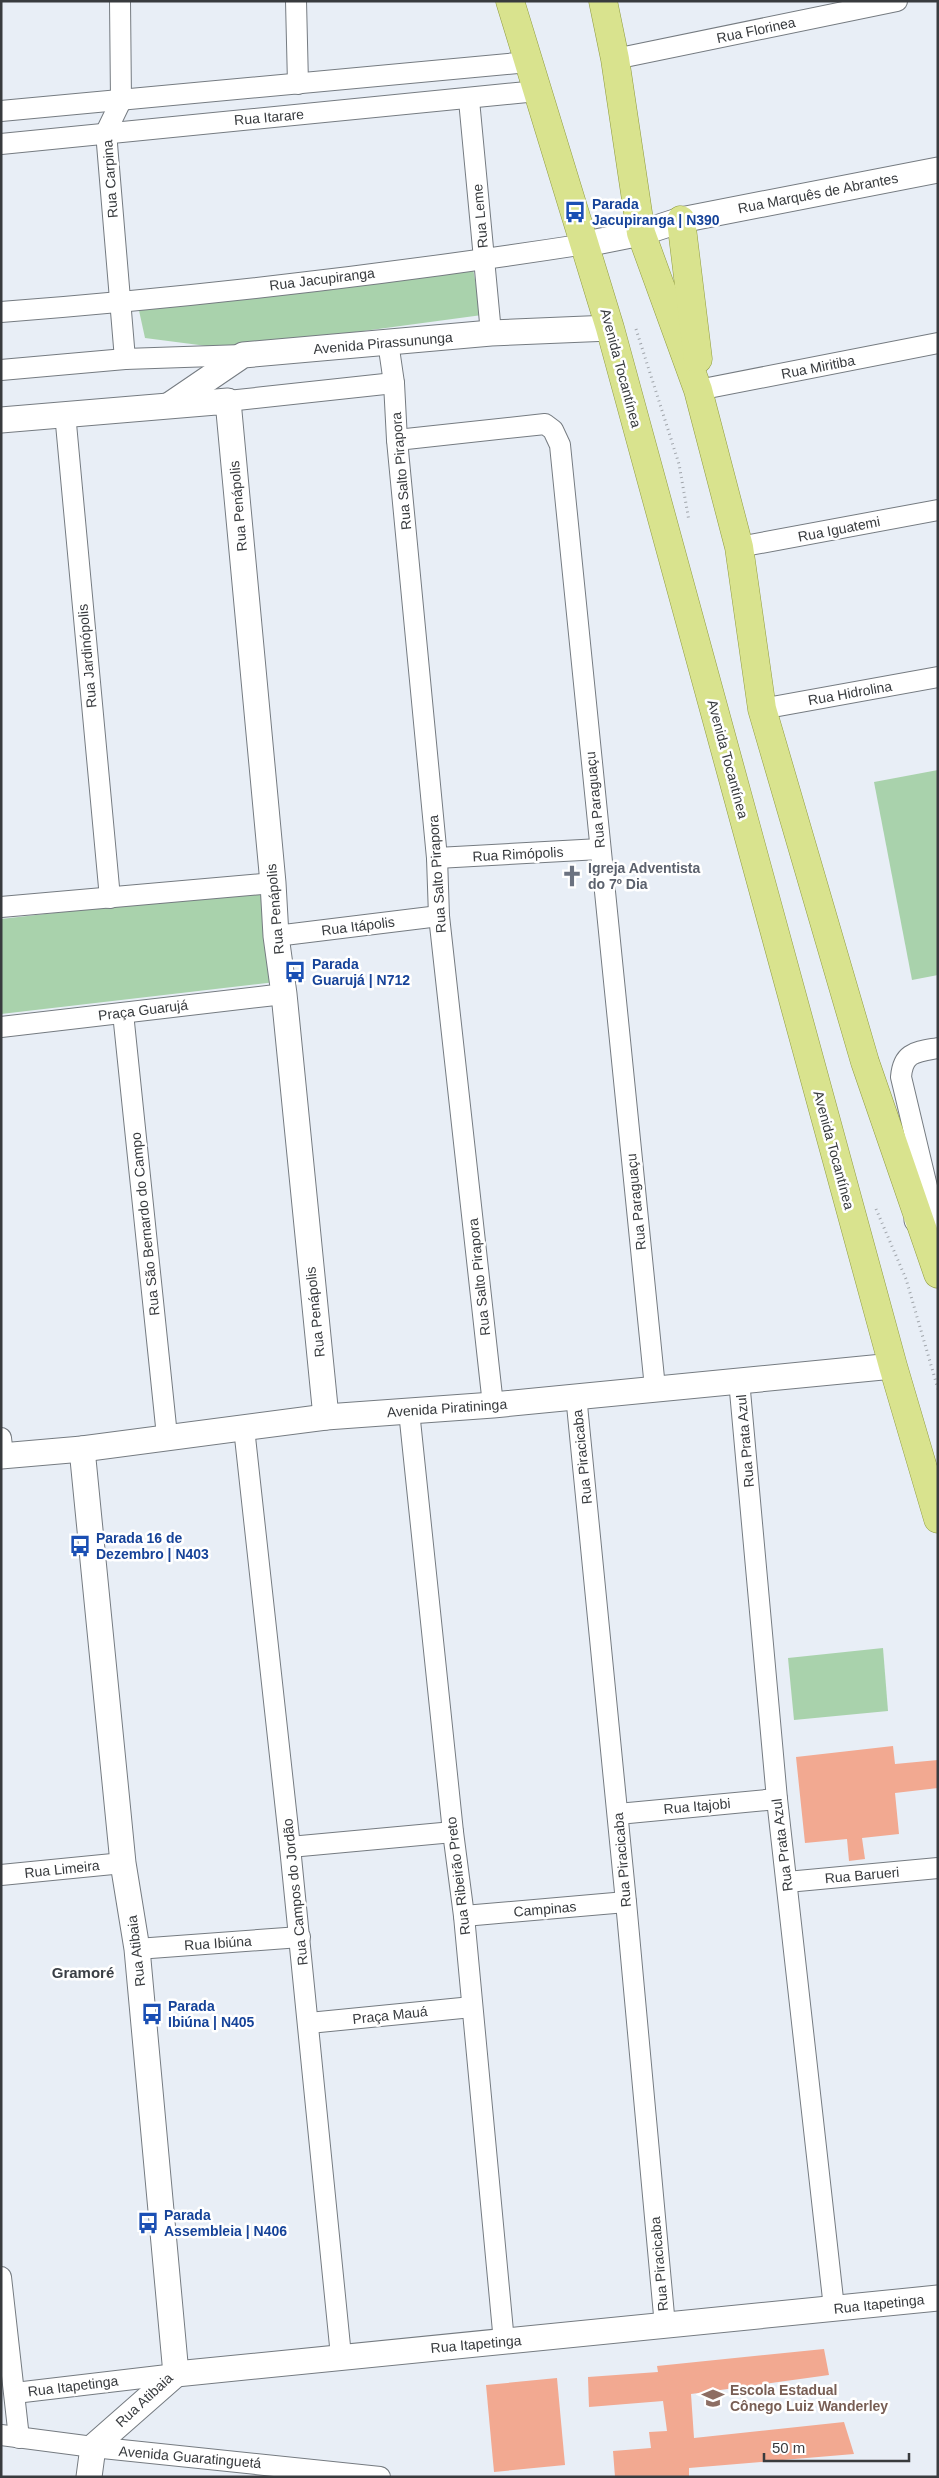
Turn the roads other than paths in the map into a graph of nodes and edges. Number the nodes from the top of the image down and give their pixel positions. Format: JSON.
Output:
{"nodes":[{"id":1,"x":120,"y":1,"type":"edge"},
{"id":2,"x":296,"y":1,"type":"edge"},
{"id":3,"x":510,"y":1,"type":"edge"},
{"id":4,"x":603,"y":1,"type":"edge"},
{"id":5,"x":897,"y":1,"type":"edge"},
{"id":6,"x":614,"y":59,"type":"junction"},
{"id":7,"x":528,"y":62,"type":"junction"},
{"id":8,"x":298,"y":84,"type":"junction"},
{"id":9,"x":537,"y":91,"type":"junction"},
{"id":10,"x":121,"y":100,"type":"junction"},
{"id":11,"x":469,"y":100,"type":"junction"},
{"id":12,"x":1,"y":111,"type":"edge"},
{"id":13,"x":106,"y":132,"type":"junction"},
{"id":14,"x":1,"y":144,"type":"edge"},
{"id":15,"x":938,"y":170,"type":"edge"},
{"id":16,"x":681,"y":220,"type":"junction"},
{"id":17,"x":640,"y":233,"type":"junction"},
{"id":18,"x":586,"y":244,"type":"junction"},
{"id":19,"x":484,"y":260,"type":"junction"},
{"id":20,"x":119,"y":303,"type":"junction"},
{"id":21,"x":1,"y":312,"type":"edge"},
{"id":22,"x":610,"y":328,"type":"junction"},
{"id":23,"x":491,"y":333,"type":"junction"},
{"id":24,"x":388,"y":342,"type":"junction"},
{"id":25,"x":938,"y":343,"type":"edge"},
{"id":26,"x":242,"y":355,"type":"junction"},
{"id":27,"x":125,"y":359,"type":"junction"},
{"id":28,"x":1,"y":370,"type":"edge"},
{"id":29,"x":394,"y":383,"type":"junction"},
{"id":30,"x":698,"y":390,"type":"junction"},
{"id":31,"x":228,"y":401,"type":"junction"},
{"id":32,"x":170,"y":404,"type":"junction"},
{"id":33,"x":65,"y":413,"type":"junction"},
{"id":34,"x":1,"y":420,"type":"edge"},
{"id":35,"x":397,"y":440,"type":"junction"},
{"id":36,"x":938,"y":510,"type":"edge"},
{"id":37,"x":739,"y":548,"type":"junction"},
{"id":38,"x":938,"y":677,"type":"edge"},
{"id":39,"x":762,"y":709,"type":"junction"},
{"id":40,"x":600,"y":849,"type":"junction"},
{"id":41,"x":437,"y":858,"type":"junction"},
{"id":42,"x":274,"y":883,"type":"junction"},
{"id":43,"x":110,"y":898,"type":"junction"},
{"id":44,"x":1,"y":907,"type":"edge"},
{"id":45,"x":439,"y":916,"type":"junction"},
{"id":46,"x":276,"y":936,"type":"junction"},
{"id":47,"x":284,"y":994,"type":"junction"},
{"id":48,"x":123,"y":1012,"type":"junction"},
{"id":49,"x":1,"y":1027,"type":"edge"},
{"id":50,"x":938,"y":1048,"type":"edge"},
{"id":51,"x":930,"y":1217,"type":"edge"},
{"id":52,"x":938,"y":1274,"type":"edge"},
{"id":53,"x":893,"y":1366,"type":"junction"},
{"id":54,"x":739,"y":1380,"type":"junction"},
{"id":55,"x":655,"y":1388,"type":"junction"},
{"id":56,"x":576,"y":1395,"type":"junction"},
{"id":57,"x":494,"y":1405,"type":"junction"},
{"id":58,"x":409,"y":1411,"type":"junction"},
{"id":59,"x":326,"y":1417,"type":"junction"},
{"id":60,"x":244,"y":1428,"type":"junction"},
{"id":61,"x":167,"y":1436,"type":"junction"},
{"id":62,"x":82,"y":1449,"type":"junction"},
{"id":63,"x":2,"y":1450,"type":"edge"},
{"id":64,"x":938,"y":1519,"type":"edge"},
{"id":65,"x":777,"y":1799,"type":"junction"},
{"id":66,"x":618,"y":1814,"type":"junction"},
{"id":67,"x":453,"y":1832,"type":"junction"},
{"id":68,"x":290,"y":1847,"type":"junction"},
{"id":69,"x":124,"y":1863,"type":"junction"},
{"id":70,"x":938,"y":1868,"type":"edge"},
{"id":71,"x":1,"y":1875,"type":"edge"},
{"id":72,"x":787,"y":1882,"type":"junction"},
{"id":73,"x":626,"y":1902,"type":"junction"},
{"id":74,"x":464,"y":1916,"type":"junction"},
{"id":75,"x":300,"y":1937,"type":"junction"},
{"id":76,"x":137,"y":1949,"type":"junction"},
{"id":77,"x":472,"y":2007,"type":"junction"},
{"id":78,"x":309,"y":2023,"type":"junction"},
{"id":79,"x":1,"y":2277,"type":"edge"},
{"id":80,"x":938,"y":2298,"type":"edge"},
{"id":81,"x":834,"y":2308,"type":"junction"},
{"id":82,"x":665,"y":2326,"type":"junction"},
{"id":83,"x":5,"y":2341,"type":"edge"},
{"id":84,"x":504,"y":2342,"type":"junction"},
{"id":85,"x":341,"y":2356,"type":"junction"},
{"id":86,"x":176,"y":2374,"type":"junction"},
{"id":87,"x":15,"y":2393,"type":"junction"},
{"id":88,"x":10,"y":2437,"type":"edge"},
{"id":89,"x":93,"y":2447,"type":"junction"},
{"id":90,"x":252,"y":2470,"type":"edge"},
{"id":91,"x":90,"y":2477,"type":"edge"},
{"id":92,"x":380,"y":2477,"type":"edge"}],
"edges":[{"from":1,"to":10,"type":"street","name":"Rua Carpina"},
{"from":2,"to":8,"type":"street"},
{"from":3,"to":7,"type":"main road","name":"Avenida Tocantínea"},
{"from":4,"to":6,"type":"main road"},
{"from":5,"to":6,"type":"street","name":"Rua Florinea"},
{"from":6,"to":17,"type":"main road"},
{"from":7,"to":8,"type":"street"},
{"from":7,"to":9,"type":"main road","name":"Avenida Tocantínea"},
{"from":8,"to":10,"type":"street"},
{"from":9,"to":11,"type":"street","name":"Rua Itarare"},
{"from":9,"to":18,"type":"main road","name":"Avenida Tocantínea"},
{"from":10,"to":12,"type":"street"},
{"from":10,"to":13,"type":"street","name":"Rua Carpina"},
{"from":11,"to":13,"type":"street","name":"Rua Itarare"},
{"from":11,"to":19,"type":"street","name":"Rua Leme"},
{"from":13,"to":14,"type":"street","name":"Rua Itarare"},
{"from":13,"to":20,"type":"street","name":"Rua Carpina"},
{"from":15,"to":16,"type":"street","name":"Rua Marquês de Abrantes"},
{"from":16,"to":17,"type":"street","name":"Rua Marquês de Abrantes"},
{"from":16,"to":30,"type":"main road"},
{"from":17,"to":18,"type":"street","name":"Rua Jacupiranga"},
{"from":17,"to":30,"type":"main road"},
{"from":18,"to":19,"type":"street","name":"Rua Jacupiranga"},
{"from":18,"to":22,"type":"main road","name":"Avenida Tocantínea"},
{"from":19,"to":20,"type":"street","name":"Rua Jacupiranga"},
{"from":19,"to":23,"type":"street","name":"Rua Leme"},
{"from":20,"to":21,"type":"street","name":"Rua Jacupiranga"},
{"from":20,"to":27,"type":"street","name":"Rua Carpina"},
{"from":22,"to":23,"type":"street","name":"Avenida Pirassununga"},
{"from":22,"to":53,"type":"main road","name":"Avenida Tocantínea"},
{"from":23,"to":24,"type":"street","name":"Avenida Pirassununga"},
{"from":24,"to":26,"type":"street","name":"Avenida Pirassununga"},
{"from":24,"to":29,"type":"street","name":"Rua Salto Pirapora"},
{"from":25,"to":30,"type":"street","name":"Rua Miritiba"},
{"from":26,"to":27,"type":"street"},
{"from":26,"to":32,"type":"street","name":"Avenida Pirassununga"},
{"from":27,"to":28,"type":"street"},
{"from":29,"to":31,"type":"street","name":"Avenida Pirassununga"},
{"from":29,"to":35,"type":"street","name":"Rua Salto Pirapora"},
{"from":30,"to":37,"type":"main road"},
{"from":31,"to":32,"type":"street","name":"Avenida Pirassununga"},
{"from":31,"to":42,"type":"street","name":"Rua Penápolis"},
{"from":32,"to":33,"type":"street","name":"Avenida Pirassununga"},
{"from":33,"to":34,"type":"street","name":"Avenida Pirassununga"},
{"from":33,"to":43,"type":"street","name":"Rua Jardinópolis"},
{"from":35,"to":40,"type":"street","name":"Rua Paraguaçu"},
{"from":35,"to":41,"type":"street","name":"Rua Salto Pirapora"},
{"from":36,"to":37,"type":"street","name":"Rua Iguatemi"},
{"from":37,"to":39,"type":"main road"},
{"from":38,"to":39,"type":"street","name":"Rua Hidrolina"},
{"from":39,"to":51,"type":"main road"},
{"from":40,"to":41,"type":"street","name":"Rua Rimópolis"},
{"from":40,"to":55,"type":"street","name":"Rua Paraguaçu"},
{"from":41,"to":45,"type":"street","name":"Rua Salto Pirapora"},
{"from":42,"to":43,"type":"street"},
{"from":42,"to":46,"type":"street","name":"Rua Penápolis"},
{"from":43,"to":44,"type":"street"},
{"from":45,"to":46,"type":"street","name":"Rua Itápolis"},
{"from":45,"to":57,"type":"street","name":"Rua Salto Pirapora"},
{"from":46,"to":47,"type":"street","name":"Rua Penápolis"},
{"from":47,"to":48,"type":"street","name":"Praça Guarujá"},
{"from":47,"to":59,"type":"street","name":"Rua Penápolis"},
{"from":48,"to":49,"type":"street","name":"Praça Guarujá"},
{"from":48,"to":61,"type":"street","name":"Rua São Bernardo do Campo"},
{"from":50,"to":51,"type":"street"},
{"from":51,"to":52,"type":"main road"},
{"from":53,"to":54,"type":"street","name":"Avenida Piratininga"},
{"from":53,"to":64,"type":"main road","name":"Avenida Tocantínea"},
{"from":54,"to":55,"type":"street","name":"Avenida Piratininga"},
{"from":54,"to":65,"type":"street","name":"Rua Prata Azul"},
{"from":55,"to":56,"type":"street","name":"Avenida Piratininga"},
{"from":56,"to":57,"type":"street","name":"Avenida Piratininga"},
{"from":56,"to":66,"type":"street","name":"Rua Piracicaba"},
{"from":57,"to":58,"type":"street","name":"Avenida Piratininga"},
{"from":58,"to":59,"type":"street","name":"Avenida Piratininga"},
{"from":58,"to":67,"type":"street","name":"Rua Ribeirão Preto"},
{"from":59,"to":60,"type":"street","name":"Avenida Piratininga"},
{"from":60,"to":61,"type":"street","name":"Avenida Piratininga"},
{"from":60,"to":68,"type":"street","name":"Rua Campos do Jordão"},
{"from":61,"to":62,"type":"street","name":"Avenida Piratininga"},
{"from":62,"to":63,"type":"street","name":"Avenida Piratininga"},
{"from":62,"to":69,"type":"street","name":"Rua Atibaia"},
{"from":65,"to":66,"type":"street","name":"Rua Itajobi"},
{"from":65,"to":72,"type":"street","name":"Rua Prata Azul"},
{"from":66,"to":73,"type":"street","name":"Rua Piracicaba"},
{"from":67,"to":68,"type":"street"},
{"from":67,"to":74,"type":"street","name":"Rua Ribeirão Preto"},
{"from":68,"to":75,"type":"street","name":"Rua Campos do Jordão"},
{"from":69,"to":71,"type":"street","name":"Rua Limeira"},
{"from":69,"to":76,"type":"street","name":"Rua Atibaia"},
{"from":70,"to":72,"type":"street","name":"Rua Barueri"},
{"from":72,"to":81,"type":"street","name":"Rua Prata Azul"},
{"from":73,"to":74,"type":"street","name":"Campinas"},
{"from":73,"to":82,"type":"street","name":"Rua Piracicaba"},
{"from":74,"to":77,"type":"street","name":"Rua Ribeirão Preto"},
{"from":75,"to":76,"type":"street","name":"Rua Ibiúna"},
{"from":75,"to":78,"type":"street","name":"Rua Campos do Jordão"},
{"from":76,"to":86,"type":"street","name":"Rua Atibaia"},
{"from":77,"to":78,"type":"street","name":"Praça Mauá"},
{"from":77,"to":84,"type":"street","name":"Rua Ribeirão Preto"},
{"from":78,"to":85,"type":"street","name":"Rua Campos do Jordão"},
{"from":79,"to":83,"type":"street"},
{"from":80,"to":81,"type":"street","name":"Rua Itapetinga"},
{"from":81,"to":82,"type":"street","name":"Rua Itapetinga"},
{"from":82,"to":84,"type":"street","name":"Rua Itapetinga"},
{"from":83,"to":87,"type":"street"},
{"from":84,"to":85,"type":"street","name":"Rua Itapetinga"},
{"from":85,"to":86,"type":"street","name":"Rua Itapetinga"},
{"from":86,"to":87,"type":"street","name":"Rua Itapetinga"},
{"from":86,"to":89,"type":"street","name":"Rua Atibaia"},
{"from":87,"to":88,"type":"street"},
{"from":88,"to":89,"type":"street","name":"Avenida Guaratinguetá"},
{"from":89,"to":90,"type":"street","name":"Avenida Guaratinguetá"},
{"from":89,"to":91,"type":"street"},
{"from":90,"to":92,"type":"street","name":"Avenida Guaratinguetá"}]}
